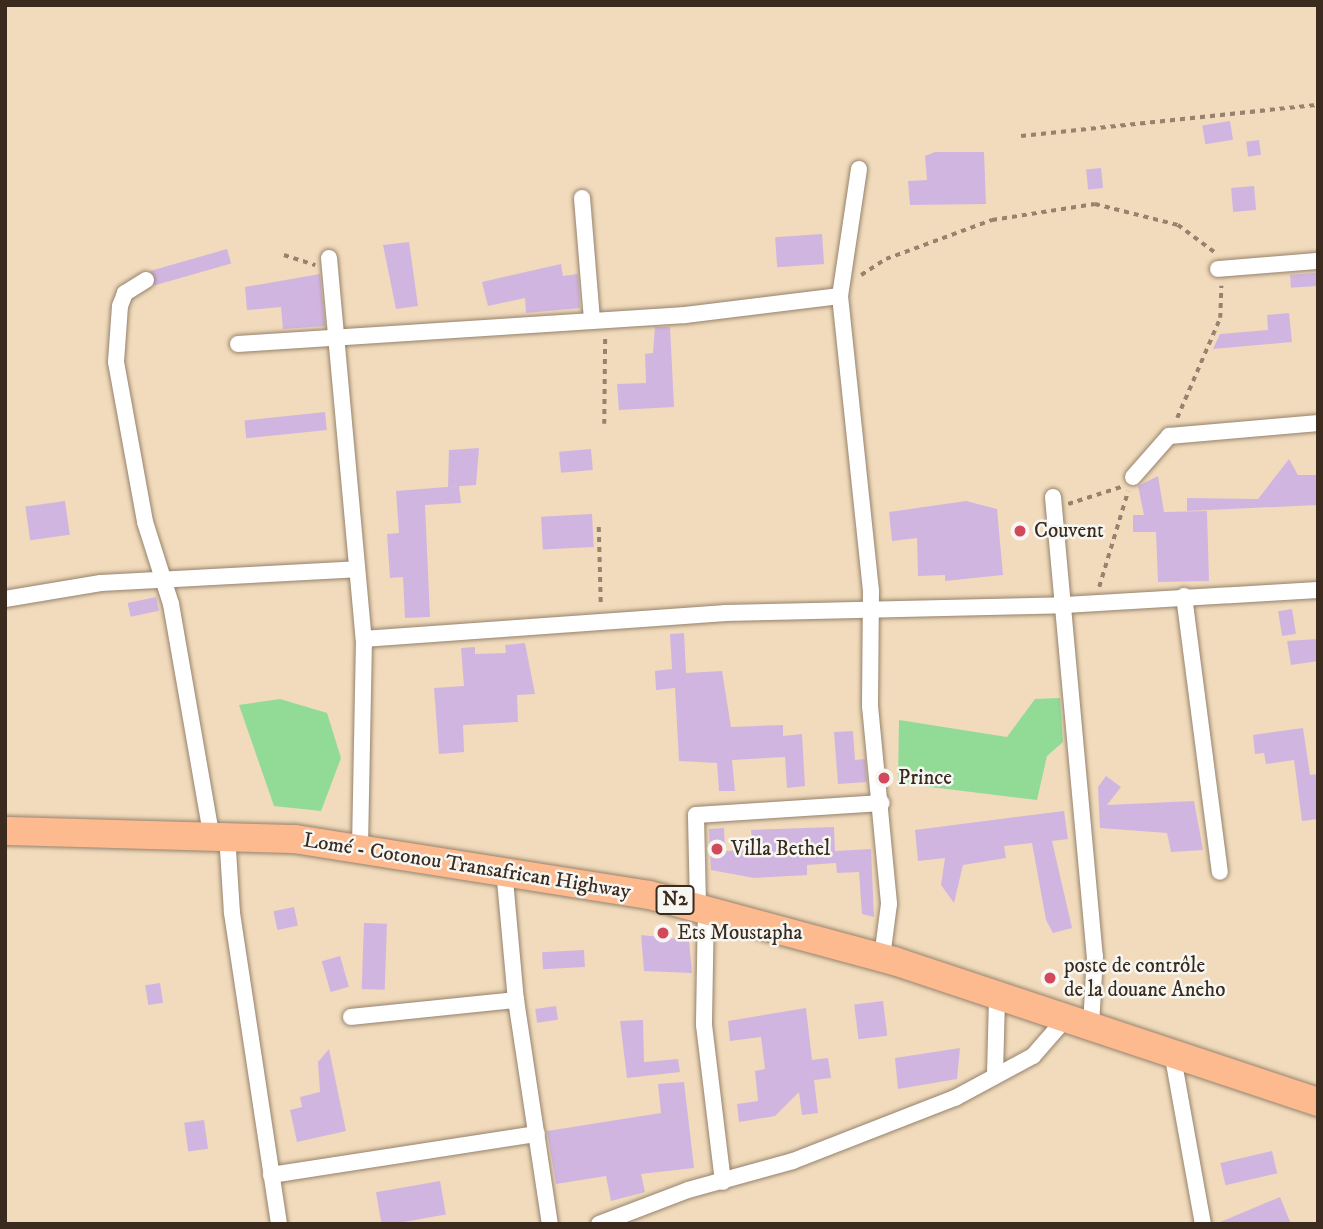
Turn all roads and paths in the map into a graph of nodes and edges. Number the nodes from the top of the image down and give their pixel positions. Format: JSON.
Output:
{"nodes":[{"id":1,"x":1318,"y":105,"type":"edge"},
{"id":2,"x":1021,"y":136,"type":"dead end"},
{"id":3,"x":859,"y":169,"type":"dead end"},
{"id":4,"x":582,"y":198,"type":"dead end"},
{"id":5,"x":284,"y":255,"type":"dead end"},
{"id":6,"x":1318,"y":261,"type":"edge"},
{"id":7,"x":329,"y":264,"type":"joint"},
{"id":8,"x":1218,"y":269,"type":"junction"},
{"id":9,"x":146,"y":280,"type":"dead end"},
{"id":10,"x":841,"y":289,"type":"junction"},
{"id":11,"x":599,"y":320,"type":"junction"},
{"id":12,"x":335,"y":337,"type":"junction"},
{"id":13,"x":239,"y":344,"type":"dead end"},
{"id":14,"x":1318,"y":423,"type":"edge"},
{"id":15,"x":604,"y":424,"type":"dead end"},
{"id":16,"x":1169,"y":436,"type":"junction"},
{"id":17,"x":1133,"y":477,"type":"junction"},
{"id":18,"x":1054,"y":504,"type":"joint"},
{"id":19,"x":599,"y":527,"type":"dead end"},
{"id":20,"x":357,"y":569,"type":"junction"},
{"id":21,"x":163,"y":579,"type":"junction"},
{"id":22,"x":1318,"y":590,"type":"edge"},
{"id":23,"x":1184,"y":596,"type":"junction"},
{"id":24,"x":5,"y":599,"type":"edge"},
{"id":25,"x":1097,"y":603,"type":"junction"},
{"id":26,"x":1065,"y":605,"type":"junction"},
{"id":27,"x":872,"y":608,"type":"junction"},
{"id":28,"x":597,"y":624,"type":"junction"},
{"id":29,"x":364,"y":639,"type":"junction"},
{"id":30,"x":882,"y":803,"type":"junction"},
{"id":31,"x":5,"y":831,"type":"edge"},
{"id":32,"x":219,"y":834,"type":"junction"},
{"id":33,"x":360,"y":847,"type":"junction"},
{"id":34,"x":504,"y":869,"type":"junction"},
{"id":35,"x":1220,"y":872,"type":"dead end"},
{"id":36,"x":702,"y":906,"type":"junction"},
{"id":37,"x":882,"y":957,"type":"junction"},
{"id":38,"x":997,"y":996,"type":"junction"},
{"id":39,"x":516,"y":1000,"type":"junction"},
{"id":40,"x":351,"y":1017,"type":"dead end"},
{"id":41,"x":1079,"y":1021,"type":"junction"},
{"id":42,"x":1172,"y":1052,"type":"junction"},
{"id":43,"x":995,"y":1074,"type":"junction"},
{"id":44,"x":1318,"y":1102,"type":"edge"},
{"id":45,"x":537,"y":1134,"type":"junction"},
{"id":46,"x":271,"y":1175,"type":"junction"},
{"id":47,"x":723,"y":1182,"type":"junction"},
{"id":48,"x":279,"y":1224,"type":"edge"},
{"id":49,"x":550,"y":1224,"type":"edge"},
{"id":50,"x":599,"y":1224,"type":"edge"},
{"id":51,"x":1203,"y":1224,"type":"edge"}],
"edges":[{"from":1,"to":2,"type":"path"},
{"from":3,"to":10,"type":"street"},
{"from":4,"to":11,"type":"street"},
{"from":5,"to":7,"type":"path"},
{"from":6,"to":8,"type":"street"},
{"from":7,"to":12,"type":"street"},
{"from":8,"to":10,"type":"path"},
{"from":8,"to":16,"type":"path"},
{"from":9,"to":21,"type":"street"},
{"from":10,"to":11,"type":"street"},
{"from":10,"to":27,"type":"street"},
{"from":11,"to":12,"type":"street"},
{"from":11,"to":15,"type":"path"},
{"from":12,"to":13,"type":"street"},
{"from":12,"to":20,"type":"street"},
{"from":14,"to":16,"type":"street"},
{"from":16,"to":17,"type":"street"},
{"from":17,"to":18,"type":"path"},
{"from":17,"to":25,"type":"path"},
{"from":18,"to":26,"type":"street"},
{"from":19,"to":28,"type":"path"},
{"from":20,"to":21,"type":"street"},
{"from":20,"to":29,"type":"street"},
{"from":21,"to":24,"type":"street"},
{"from":21,"to":32,"type":"street"},
{"from":22,"to":23,"type":"street"},
{"from":23,"to":25,"type":"street"},
{"from":23,"to":35,"type":"street"},
{"from":25,"to":26,"type":"street"},
{"from":26,"to":27,"type":"street"},
{"from":26,"to":41,"type":"street"},
{"from":27,"to":28,"type":"street"},
{"from":27,"to":30,"type":"street"},
{"from":28,"to":29,"type":"street"},
{"from":29,"to":33,"type":"street"},
{"from":30,"to":36,"type":"street"},
{"from":30,"to":37,"type":"street"},
{"from":31,"to":32,"type":"highway","name":"Lomé - Cotonou Transafrican Highway","number":"N2"},
{"from":32,"to":33,"type":"highway","name":"Lomé - Cotonou Transafrican Highway","number":"N2"},
{"from":32,"to":46,"type":"street"},
{"from":33,"to":34,"type":"highway","name":"Lomé - Cotonou Transafrican Highway","number":"N2"},
{"from":34,"to":36,"type":"highway","name":"Lomé - Cotonou Transafrican Highway","number":"N2"},
{"from":34,"to":39,"type":"street"},
{"from":36,"to":37,"type":"highway","name":"Lomé - Cotonou Transafrican Highway","number":"N2"},
{"from":36,"to":47,"type":"street"},
{"from":37,"to":38,"type":"highway","name":"Lomé - Cotonou Transafrican Highway","number":"N2"},
{"from":38,"to":41,"type":"highway","name":"Lomé - Cotonou Transafrican Highway","number":"N2"},
{"from":38,"to":43,"type":"street"},
{"from":39,"to":40,"type":"street"},
{"from":39,"to":45,"type":"street"},
{"from":41,"to":42,"type":"highway","name":"Lomé - Cotonou Transafrican Highway","number":"N2"},
{"from":41,"to":43,"type":"street"},
{"from":42,"to":44,"type":"highway","name":"Lomé - Cotonou Transafrican Highway","number":"N2"},
{"from":42,"to":51,"type":"street"},
{"from":43,"to":47,"type":"street"},
{"from":45,"to":46,"type":"street"},
{"from":45,"to":49,"type":"street"},
{"from":46,"to":48,"type":"street"},
{"from":47,"to":50,"type":"street"}]}
